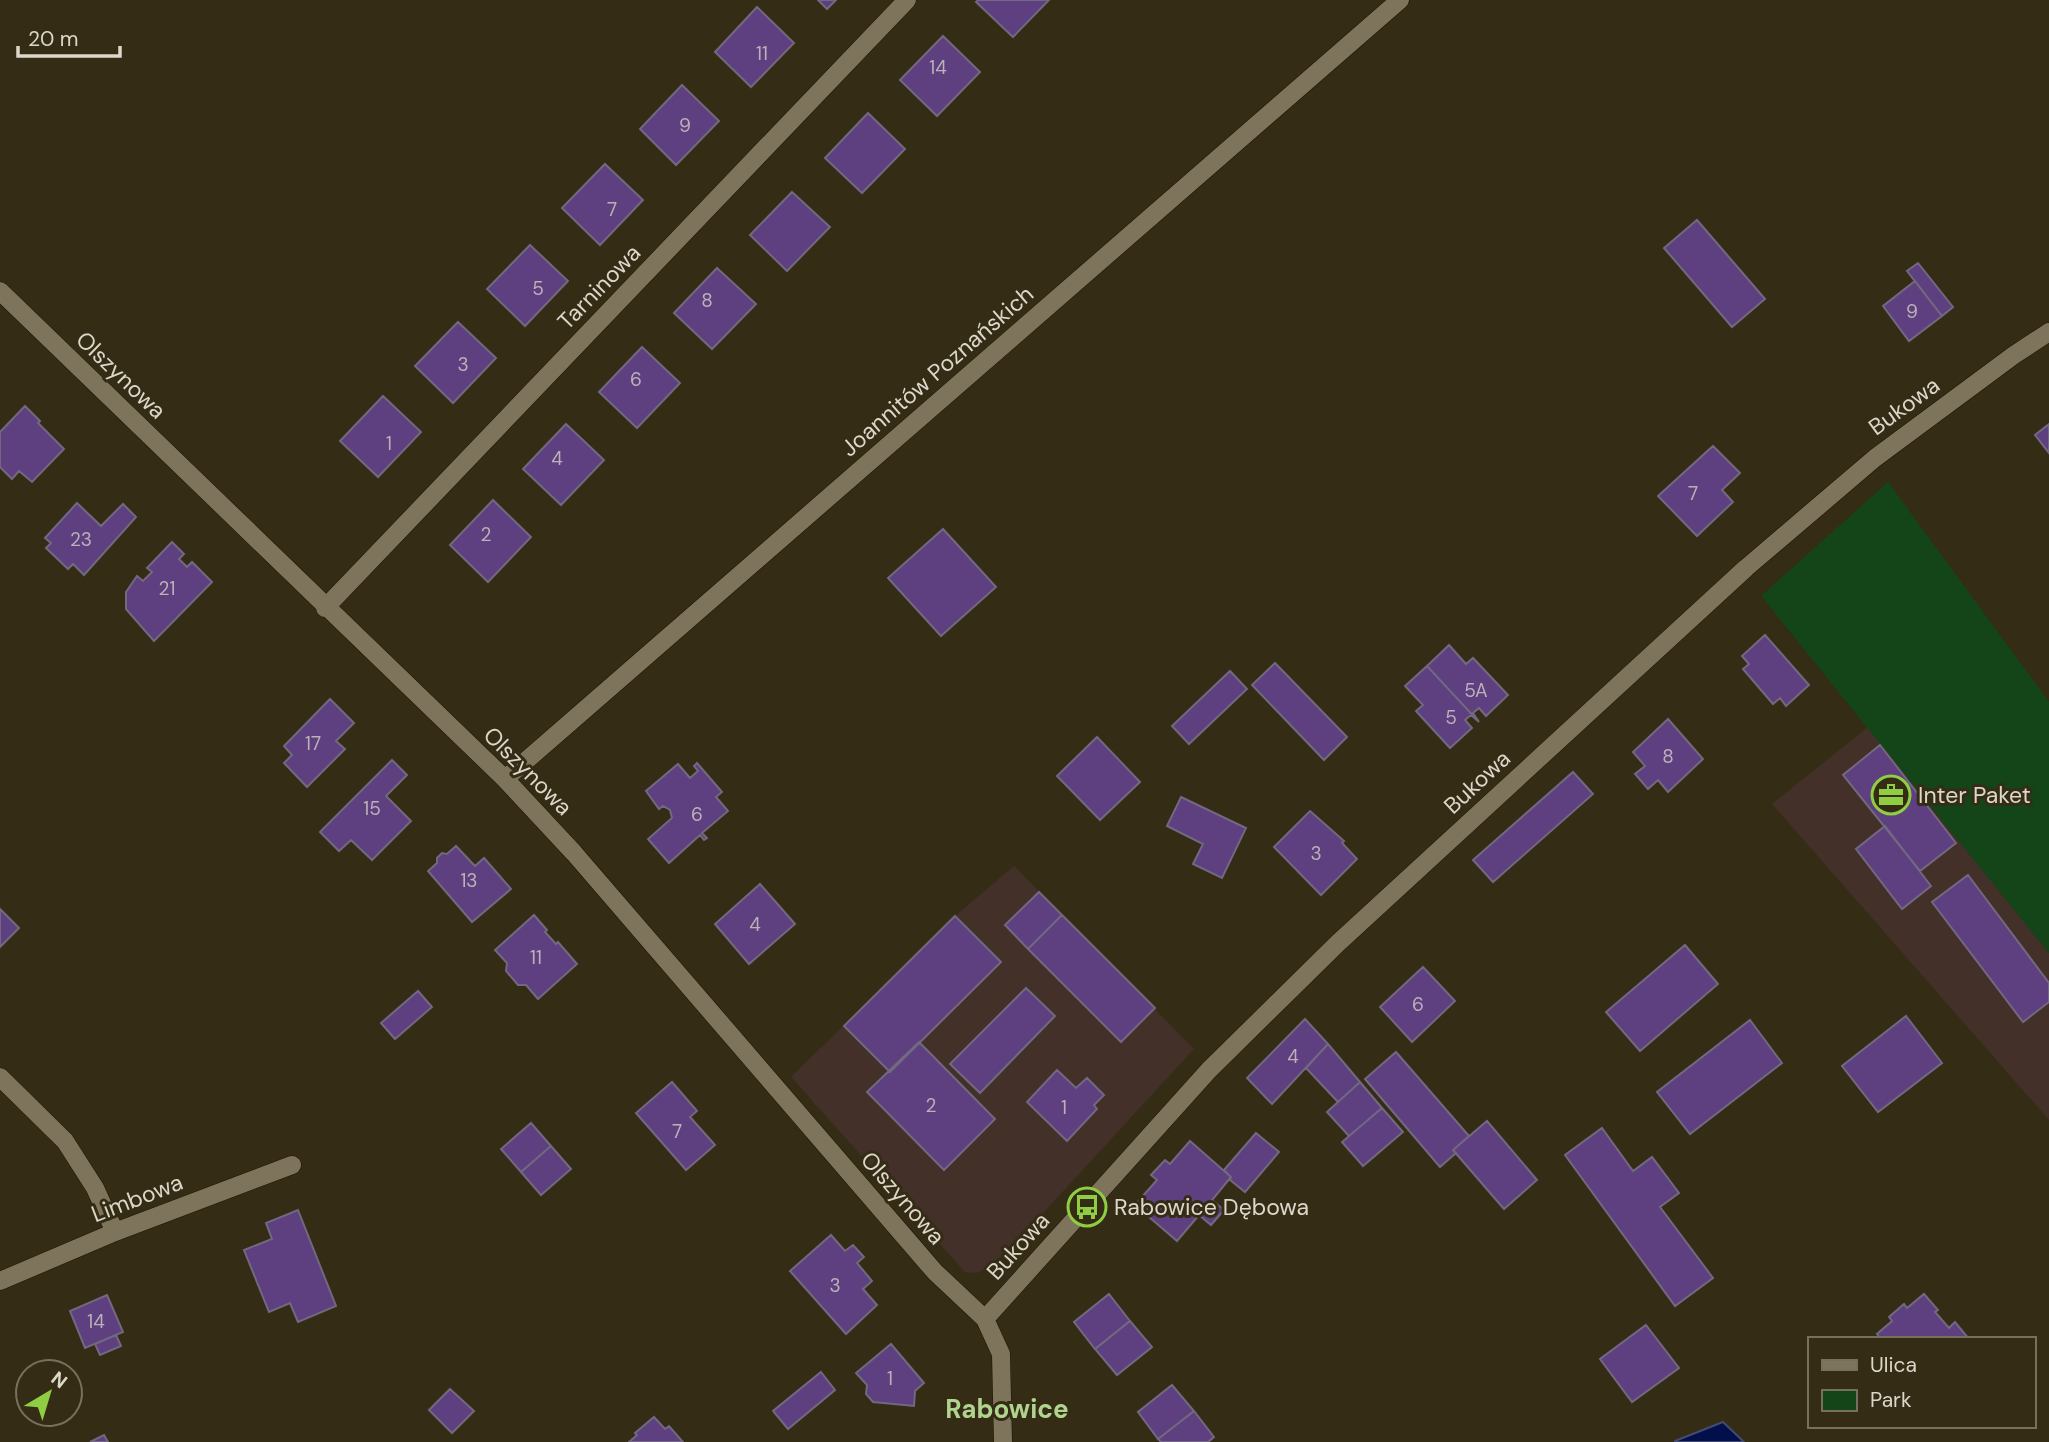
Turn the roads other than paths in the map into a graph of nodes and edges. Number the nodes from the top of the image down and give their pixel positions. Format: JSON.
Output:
{"nodes":[{"id":1,"x":908,"y":0,"type":"edge"},
{"id":2,"x":1400,"y":0,"type":"edge"},
{"id":3,"x":0,"y":291,"type":"edge"},
{"id":4,"x":2049,"y":332,"type":"edge"},
{"id":5,"x":325,"y":608,"type":"junction"},
{"id":6,"x":505,"y":779,"type":"junction"},
{"id":7,"x":0,"y":1077,"type":"edge"},
{"id":8,"x":292,"y":1165,"type":"dead end"},
{"id":9,"x":115,"y":1232,"type":"junction"},
{"id":10,"x":0,"y":1281,"type":"edge"},
{"id":11,"x":985,"y":1319,"type":"junction"},
{"id":12,"x":1003,"y":1442,"type":"edge"}],
"edges":[{"from":1,"to":5,"type":"street","name":"Tarninowa"},
{"from":2,"to":6,"type":"street","name":"Joannitów Poznańskich"},
{"from":3,"to":5,"type":"street","name":"Olszynowa"},
{"from":4,"to":11,"type":"street","name":"Bukowa"},
{"from":5,"to":6,"type":"street","name":"Olszynowa"},
{"from":6,"to":11,"type":"street","name":"Olszynowa"},
{"from":7,"to":9,"type":"street"},
{"from":8,"to":9,"type":"street","name":"Limbowa"},
{"from":9,"to":10,"type":"street","name":"Limbowa"},
{"from":11,"to":12,"type":"street"}]}
